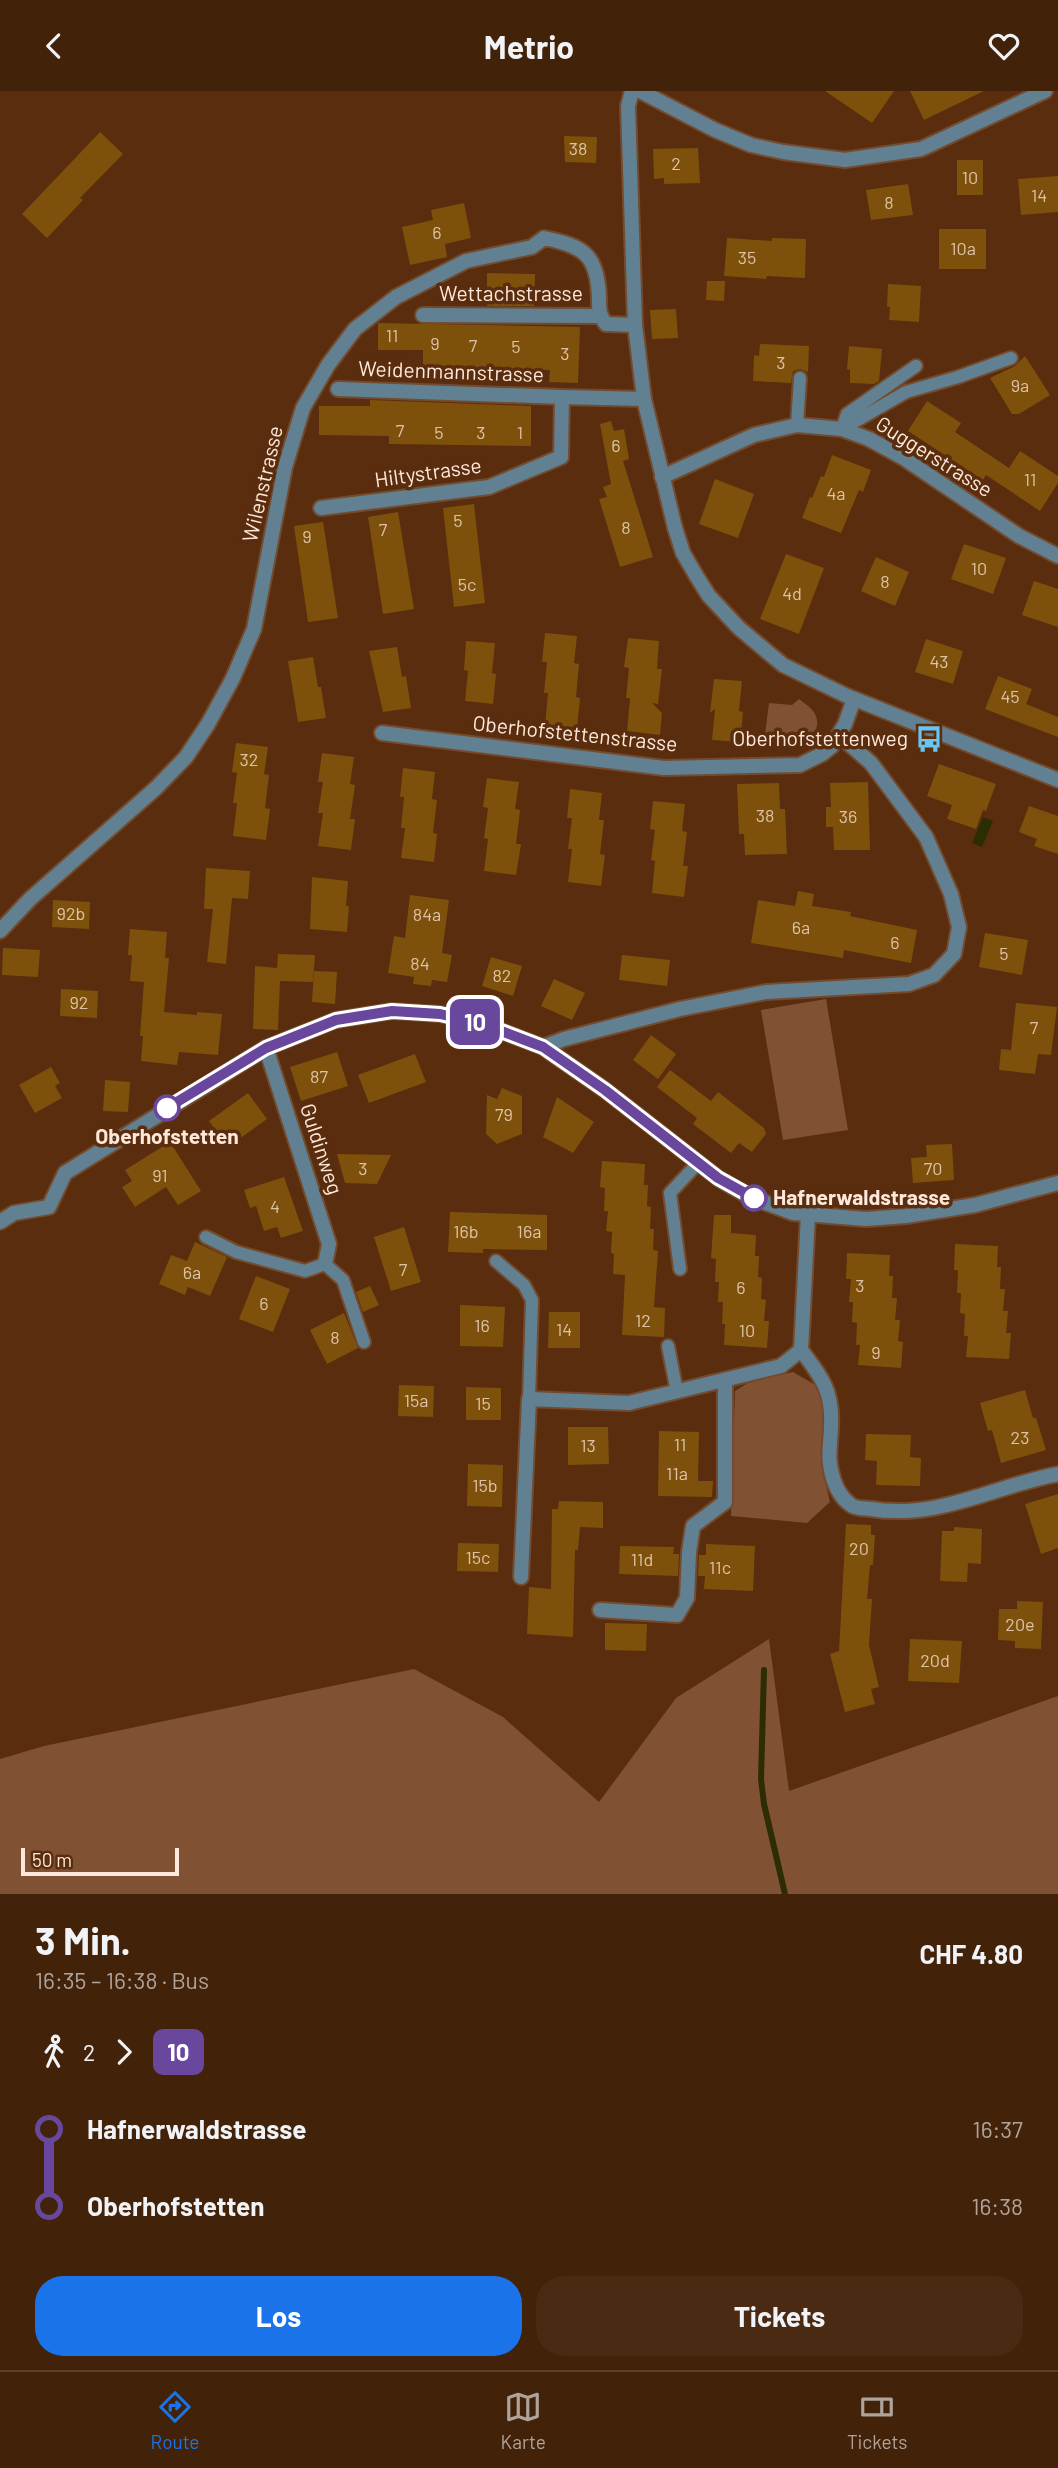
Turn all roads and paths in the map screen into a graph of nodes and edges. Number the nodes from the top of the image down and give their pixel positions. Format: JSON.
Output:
{"nodes":[{"id":1,"x":632,"y":91,"type":"edge"},
{"id":2,"x":640,"y":91,"type":"edge"},
{"id":3,"x":1045,"y":91,"type":"edge"},
{"id":4,"x":423,"y":315,"type":"dead end"},
{"id":5,"x":599,"y":316,"type":"junction"},
{"id":6,"x":635,"y":325,"type":"junction"},
{"id":7,"x":1011,"y":358,"type":"dead end"},
{"id":8,"x":916,"y":366,"type":"dead end"},
{"id":9,"x":800,"y":378,"type":"dead end"},
{"id":10,"x":338,"y":389,"type":"dead end"},
{"id":11,"x":562,"y":397,"type":"junction"},
{"id":12,"x":644,"y":399,"type":"junction"},
{"id":13,"x":797,"y":425,"type":"junction"},
{"id":14,"x":842,"y":429,"type":"junction"},
{"id":15,"x":662,"y":477,"type":"junction"},
{"id":16,"x":321,"y":507,"type":"dead end"},
{"id":17,"x":1058,"y":556,"type":"edge"},
{"id":18,"x":854,"y":699,"type":"junction"},
{"id":19,"x":382,"y":733,"type":"dead end"},
{"id":20,"x":839,"y":735,"type":"junction"},
{"id":21,"x":1058,"y":780,"type":"edge"},
{"id":22,"x":0,"y":931,"type":"edge"},
{"id":23,"x":543,"y":1047,"type":"junction"},
{"id":24,"x":266,"y":1048,"type":"junction"},
{"id":25,"x":698,"y":1163,"type":"junction"},
{"id":26,"x":1058,"y":1183,"type":"edge"},
{"id":27,"x":808,"y":1215,"type":"junction"},
{"id":28,"x":0,"y":1222,"type":"edge"},
{"id":29,"x":206,"y":1237,"type":"dead end"},
{"id":30,"x":496,"y":1261,"type":"dead end"},
{"id":31,"x":325,"y":1264,"type":"junction"},
{"id":32,"x":680,"y":1269,"type":"dead end"},
{"id":33,"x":364,"y":1342,"type":"dead end"},
{"id":34,"x":668,"y":1346,"type":"dead end"},
{"id":35,"x":801,"y":1350,"type":"junction"},
{"id":36,"x":726,"y":1380,"type":"junction"},
{"id":37,"x":677,"y":1392,"type":"junction"},
{"id":38,"x":529,"y":1399,"type":"junction"},
{"id":39,"x":1058,"y":1473,"type":"edge"},
{"id":40,"x":521,"y":1577,"type":"dead end"},
{"id":41,"x":600,"y":1610,"type":"dead end"}],
"edges":[{"from":1,"to":6,"type":"street"},
{"from":2,"to":3,"type":"street"},
{"from":4,"to":5,"type":"street","name":"Wettachstrasse"},
{"from":5,"to":6,"type":"street"},
{"from":5,"to":22,"type":"street","name":"Wilenstrasse"},
{"from":6,"to":12,"type":"street"},
{"from":7,"to":14,"type":"lane"},
{"from":8,"to":14,"type":"lane"},
{"from":9,"to":13,"type":"lane"},
{"from":10,"to":11,"type":"street","name":"Weidenmannstrasse"},
{"from":11,"to":12,"type":"street"},
{"from":11,"to":16,"type":"street","name":"Hiltystrasse"},
{"from":12,"to":15,"type":"street"},
{"from":13,"to":14,"type":"street","name":"Guggerstrasse"},
{"from":13,"to":15,"type":"street","name":"Guggerstrasse"},
{"from":14,"to":17,"type":"street","name":"Guggerstrasse"},
{"from":15,"to":18,"type":"street"},
{"from":18,"to":20,"type":"street","name":"Oberhofstettenstrasse"},
{"from":18,"to":21,"type":"street"},
{"from":19,"to":20,"type":"street","name":"Oberhofstettenstrasse"},
{"from":20,"to":23,"type":"street"},
{"from":23,"to":24,"type":"street"},
{"from":23,"to":25,"type":"street"},
{"from":24,"to":28,"type":"street"},
{"from":24,"to":31,"type":"street","name":"Guldinweg"},
{"from":25,"to":27,"type":"street"},
{"from":25,"to":32,"type":"lane"},
{"from":26,"to":27,"type":"street"},
{"from":27,"to":35,"type":"street"},
{"from":29,"to":31,"type":"lane"},
{"from":30,"to":38,"type":"lane"},
{"from":31,"to":33,"type":"lane"},
{"from":34,"to":37,"type":"lane"},
{"from":35,"to":36,"type":"street"},
{"from":35,"to":39,"type":"street"},
{"from":36,"to":37,"type":"street"},
{"from":36,"to":41,"type":"street"},
{"from":37,"to":38,"type":"street"},
{"from":38,"to":40,"type":"street"}]}
